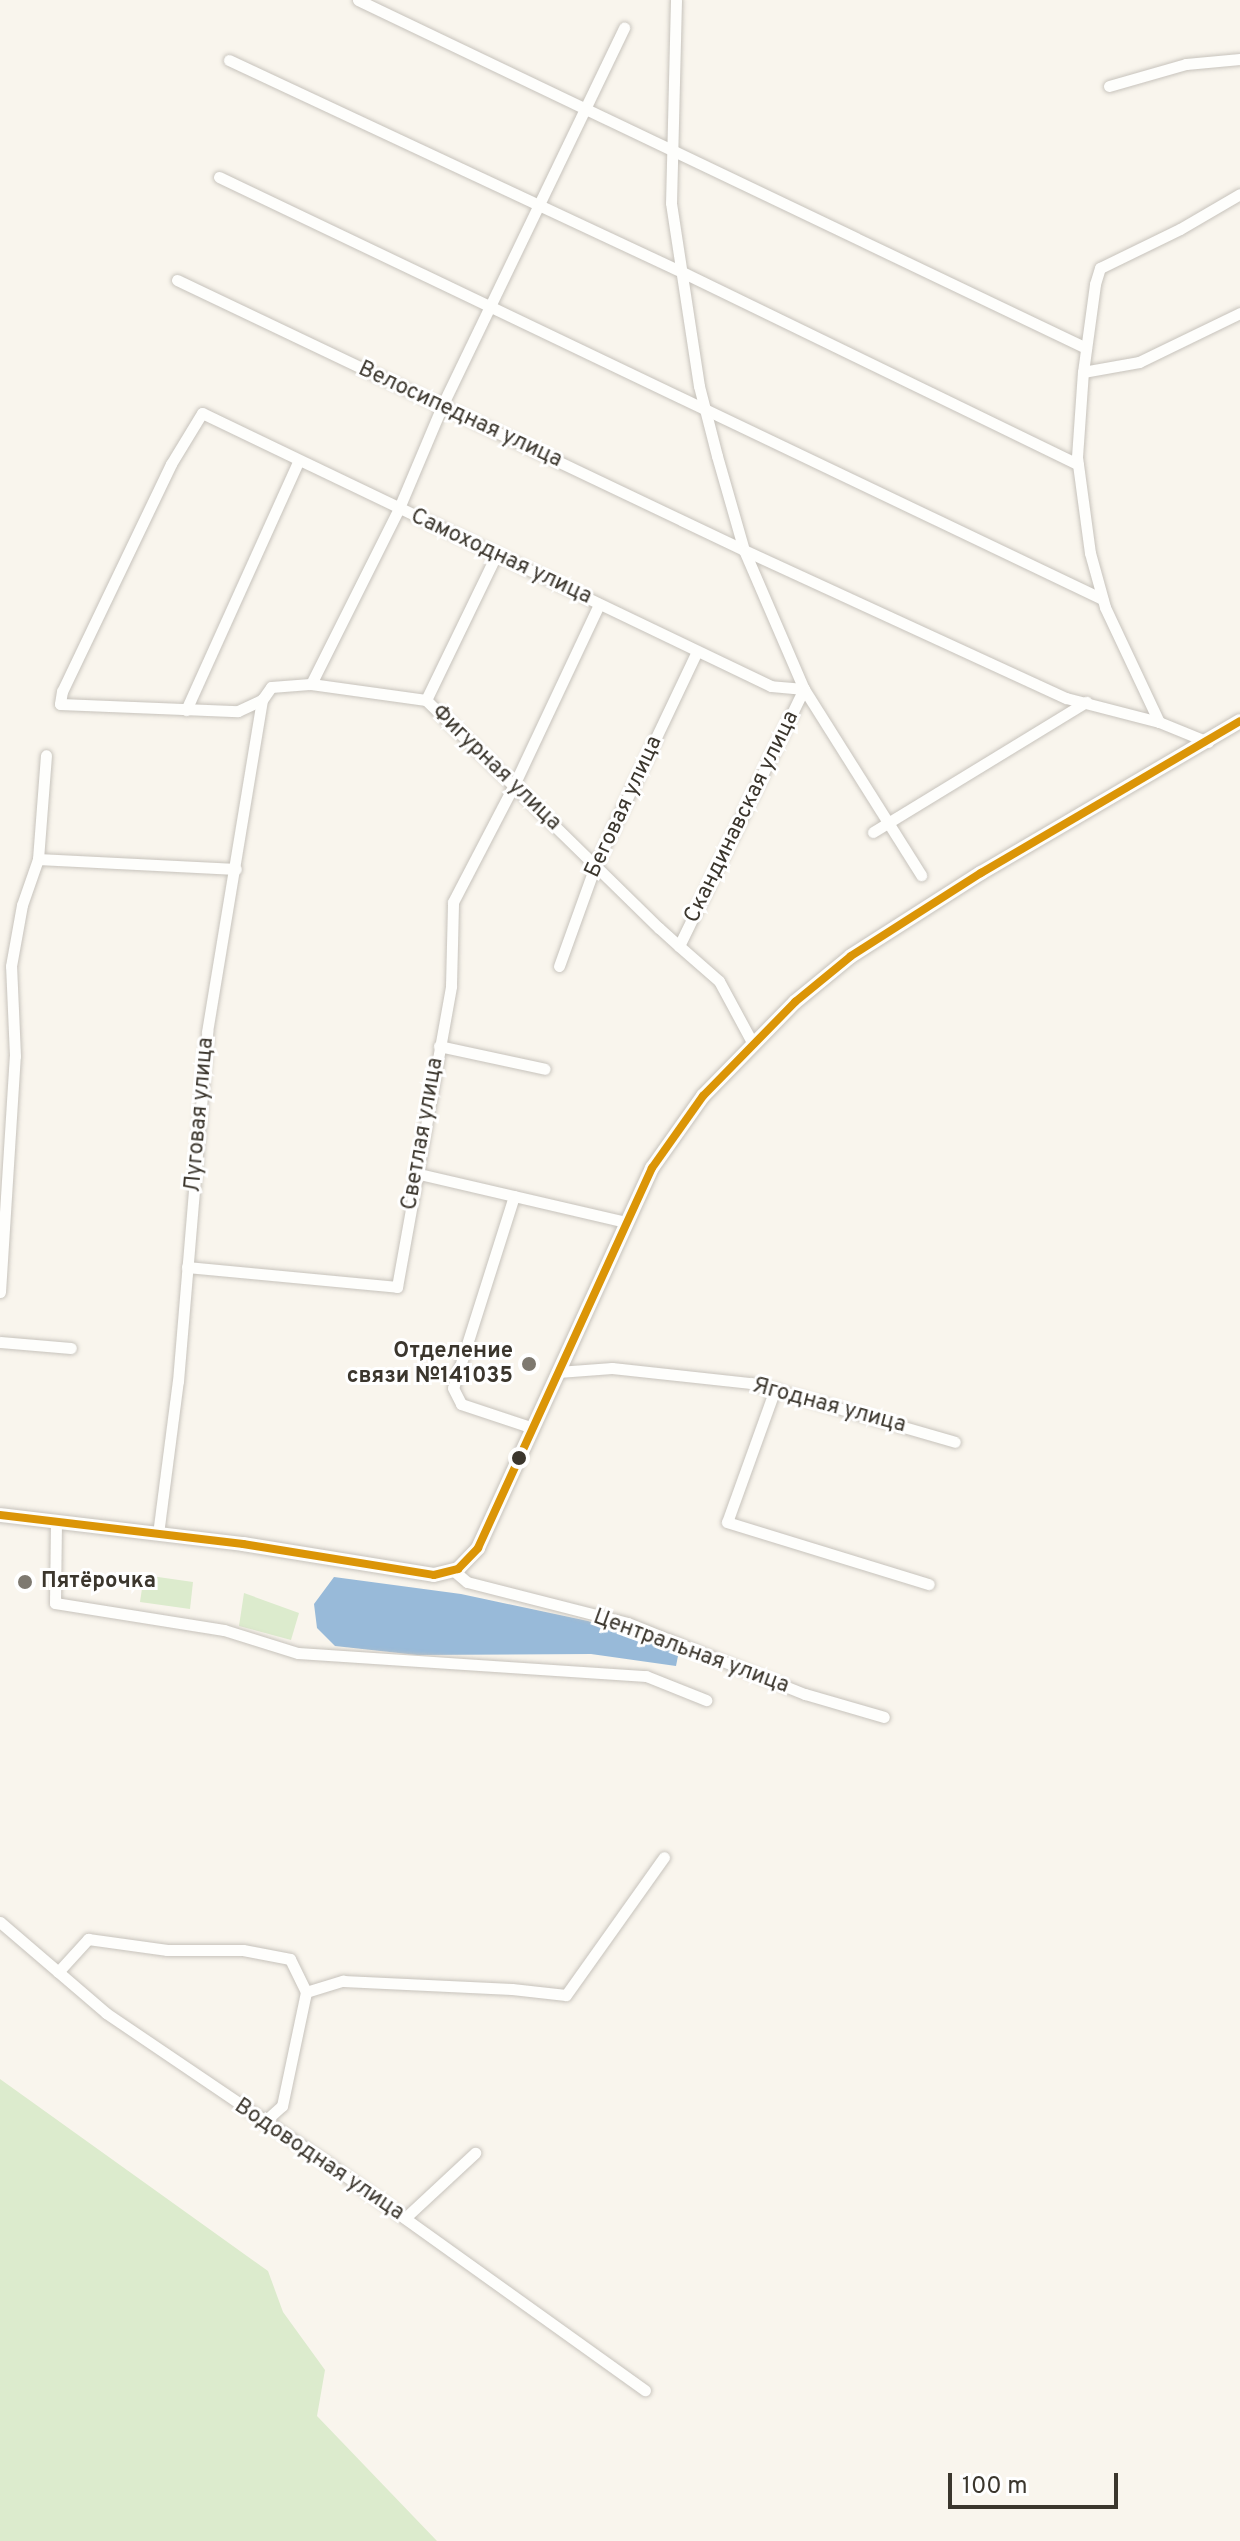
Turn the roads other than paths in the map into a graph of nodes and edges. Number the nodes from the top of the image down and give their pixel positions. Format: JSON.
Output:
{"nodes":[{"id":1,"x":358,"y":0,"type":"edge"},
{"id":2,"x":676,"y":0,"type":"edge"},
{"id":3,"x":624,"y":28,"type":"dead end"},
{"id":4,"x":1240,"y":59,"type":"edge"},
{"id":5,"x":229,"y":60,"type":"dead end"},
{"id":6,"x":1109,"y":86,"type":"dead end"},
{"id":7,"x":585,"y":110,"type":"junction"},
{"id":8,"x":671,"y":152,"type":"junction"},
{"id":9,"x":219,"y":177,"type":"dead end"},
{"id":10,"x":1240,"y":194,"type":"edge"},
{"id":11,"x":540,"y":206,"type":"junction"},
{"id":12,"x":682,"y":272,"type":"junction"},
{"id":13,"x":177,"y":280,"type":"dead end"},
{"id":14,"x":490,"y":306,"type":"junction"},
{"id":15,"x":1240,"y":313,"type":"edge"},
{"id":16,"x":1086,"y":348,"type":"junction"},
{"id":17,"x":1083,"y":372,"type":"junction"},
{"id":18,"x":442,"y":406,"type":"junction"},
{"id":19,"x":705,"y":409,"type":"junction"},
{"id":20,"x":299,"y":460,"type":"junction"},
{"id":21,"x":1078,"y":464,"type":"junction"},
{"id":22,"x":399,"y":508,"type":"junction"},
{"id":23,"x":744,"y":550,"type":"junction"},
{"id":24,"x":496,"y":555,"type":"junction"},
{"id":25,"x":1102,"y":599,"type":"junction"},
{"id":26,"x":599,"y":604,"type":"junction"},
{"id":27,"x":697,"y":651,"type":"junction"},
{"id":28,"x":311,"y":684,"type":"junction"},
{"id":29,"x":804,"y":689,"type":"junction"},
{"id":30,"x":262,"y":700,"type":"junction"},
{"id":31,"x":426,"y":700,"type":"junction"},
{"id":32,"x":1086,"y":702,"type":"junction"},
{"id":33,"x":60,"y":704,"type":"joint"},
{"id":34,"x":186,"y":710,"type":"junction"},
{"id":35,"x":1240,"y":721,"type":"edge"},
{"id":36,"x":1159,"y":722,"type":"junction"},
{"id":37,"x":1208,"y":742,"type":"junction"},
{"id":38,"x":46,"y":755,"type":"dead end"},
{"id":39,"x":514,"y":785,"type":"junction"},
{"id":40,"x":889,"y":822,"type":"junction"},
{"id":41,"x":873,"y":832,"type":"dead end"},
{"id":42,"x":38,"y":859,"type":"junction"},
{"id":43,"x":595,"y":866,"type":"junction"},
{"id":44,"x":236,"y":869,"type":"junction"},
{"id":45,"x":921,"y":875,"type":"dead end"},
{"id":46,"x":679,"y":946,"type":"junction"},
{"id":47,"x":559,"y":966,"type":"dead end"},
{"id":48,"x":753,"y":1044,"type":"junction"},
{"id":49,"x":439,"y":1046,"type":"junction"},
{"id":50,"x":545,"y":1069,"type":"dead end"},
{"id":51,"x":415,"y":1173,"type":"junction"},
{"id":52,"x":514,"y":1196,"type":"junction"},
{"id":53,"x":626,"y":1222,"type":"junction"},
{"id":54,"x":187,"y":1267,"type":"junction"},
{"id":55,"x":0,"y":1292,"type":"edge"},
{"id":56,"x":0,"y":1342,"type":"edge"},
{"id":57,"x":71,"y":1348,"type":"dead end"},
{"id":58,"x":558,"y":1372,"type":"junction"},
{"id":59,"x":775,"y":1389,"type":"junction"},
{"id":60,"x":533,"y":1428,"type":"junction"},
{"id":61,"x":955,"y":1442,"type":"dead end"},
{"id":62,"x":0,"y":1515,"type":"edge"},
{"id":63,"x":56,"y":1521,"type":"junction"},
{"id":64,"x":158,"y":1534,"type":"junction"},
{"id":65,"x":454,"y":1571,"type":"junction"},
{"id":66,"x":929,"y":1584,"type":"dead end"},
{"id":67,"x":706,"y":1700,"type":"dead end"},
{"id":68,"x":884,"y":1717,"type":"dead end"},
{"id":69,"x":664,"y":1857,"type":"dead end"},
{"id":70,"x":0,"y":1922,"type":"edge"},
{"id":71,"x":58,"y":1972,"type":"junction"},
{"id":72,"x":306,"y":1992,"type":"junction"},
{"id":73,"x":264,"y":2122,"type":"junction"},
{"id":74,"x":475,"y":2153,"type":"dead end"},
{"id":75,"x":405,"y":2218,"type":"junction"},
{"id":76,"x":645,"y":2390,"type":"dead end"}],
"edges":[{"from":1,"to":7,"type":"street"},
{"from":2,"to":8,"type":"street"},
{"from":3,"to":7,"type":"street"},
{"from":4,"to":6,"type":"street"},
{"from":5,"to":11,"type":"street"},
{"from":7,"to":8,"type":"street"},
{"from":7,"to":11,"type":"street"},
{"from":8,"to":12,"type":"street"},
{"from":8,"to":16,"type":"street"},
{"from":9,"to":14,"type":"street"},
{"from":10,"to":16,"type":"street"},
{"from":11,"to":12,"type":"street"},
{"from":11,"to":14,"type":"street"},
{"from":12,"to":19,"type":"street"},
{"from":12,"to":21,"type":"street"},
{"from":13,"to":18,"type":"street","name":"Велосипедная улица"},
{"from":14,"to":18,"type":"street"},
{"from":14,"to":19,"type":"street"},
{"from":15,"to":17,"type":"street"},
{"from":16,"to":17,"type":"street"},
{"from":17,"to":21,"type":"street"},
{"from":18,"to":22,"type":"street"},
{"from":18,"to":23,"type":"street","name":"Велосипедная улица"},
{"from":19,"to":23,"type":"street"},
{"from":19,"to":25,"type":"street"},
{"from":20,"to":22,"type":"street","name":"Самоходная улица"},
{"from":20,"to":33,"type":"street","name":"Самоходная улица"},
{"from":20,"to":34,"type":"street"},
{"from":21,"to":25,"type":"street"},
{"from":22,"to":24,"type":"street","name":"Самоходная улица"},
{"from":22,"to":28,"type":"street"},
{"from":23,"to":29,"type":"street"},
{"from":23,"to":32,"type":"street","name":"Велосипедная улица"},
{"from":24,"to":26,"type":"street","name":"Самоходная улица"},
{"from":24,"to":31,"type":"street"},
{"from":25,"to":36,"type":"street"},
{"from":26,"to":27,"type":"street","name":"Самоходная улица"},
{"from":26,"to":39,"type":"street","name":"Светлая улица"},
{"from":27,"to":29,"type":"street","name":"Самоходная улица"},
{"from":27,"to":43,"type":"street","name":"Беговая улица"},
{"from":28,"to":30,"type":"street","name":"Фигурная улица"},
{"from":28,"to":31,"type":"street","name":"Фигурная улица"},
{"from":29,"to":40,"type":"street"},
{"from":29,"to":46,"type":"street","name":"Скандинавская улица"},
{"from":30,"to":34,"type":"street","name":"Фигурная улица"},
{"from":30,"to":44,"type":"street","name":"Луговая улица"},
{"from":31,"to":39,"type":"street","name":"Фигурная улица"},
{"from":32,"to":36,"type":"street","name":"Велосипедная улица"},
{"from":32,"to":40,"type":"street"},
{"from":33,"to":34,"type":"street","name":"Фигурная улица"},
{"from":35,"to":37,"type":"street"},
{"from":36,"to":37,"type":"street","name":"Велосипедная улица"},
{"from":37,"to":48,"type":"street"},
{"from":38,"to":42,"type":"street"},
{"from":39,"to":43,"type":"street","name":"Фигурная улица"},
{"from":39,"to":49,"type":"street","name":"Светлая улица"},
{"from":40,"to":41,"type":"street"},
{"from":40,"to":45,"type":"street"},
{"from":42,"to":44,"type":"street"},
{"from":42,"to":55,"type":"street"},
{"from":43,"to":46,"type":"street","name":"Фигурная улица"},
{"from":43,"to":47,"type":"street","name":"Беговая улица"},
{"from":44,"to":54,"type":"street","name":"Луговая улица"},
{"from":46,"to":48,"type":"street","name":"Фигурная улица"},
{"from":48,"to":53,"type":"street"},
{"from":49,"to":50,"type":"street"},
{"from":49,"to":51,"type":"street","name":"Светлая улица"},
{"from":51,"to":52,"type":"street"},
{"from":51,"to":54,"type":"street","name":"Светлая улица"},
{"from":52,"to":53,"type":"street"},
{"from":52,"to":60,"type":"street"},
{"from":53,"to":58,"type":"street"},
{"from":54,"to":64,"type":"street","name":"Луговая улица"},
{"from":56,"to":57,"type":"street"},
{"from":58,"to":59,"type":"street","name":"Ягодная улица"},
{"from":58,"to":60,"type":"street"},
{"from":59,"to":61,"type":"street","name":"Ягодная улица"},
{"from":59,"to":66,"type":"street"},
{"from":60,"to":65,"type":"street"},
{"from":62,"to":63,"type":"street"},
{"from":63,"to":64,"type":"street"},
{"from":63,"to":67,"type":"street"},
{"from":64,"to":65,"type":"street"},
{"from":65,"to":68,"type":"street","name":"Центральная улица"},
{"from":69,"to":72,"type":"street"},
{"from":70,"to":71,"type":"street","name":"Водоводная улица"},
{"from":71,"to":72,"type":"street"},
{"from":71,"to":73,"type":"street","name":"Водоводная улица"},
{"from":72,"to":73,"type":"street"},
{"from":73,"to":75,"type":"street","name":"Водоводная улица"},
{"from":74,"to":75,"type":"street"},
{"from":75,"to":76,"type":"street","name":"Водоводная улица"}]}
